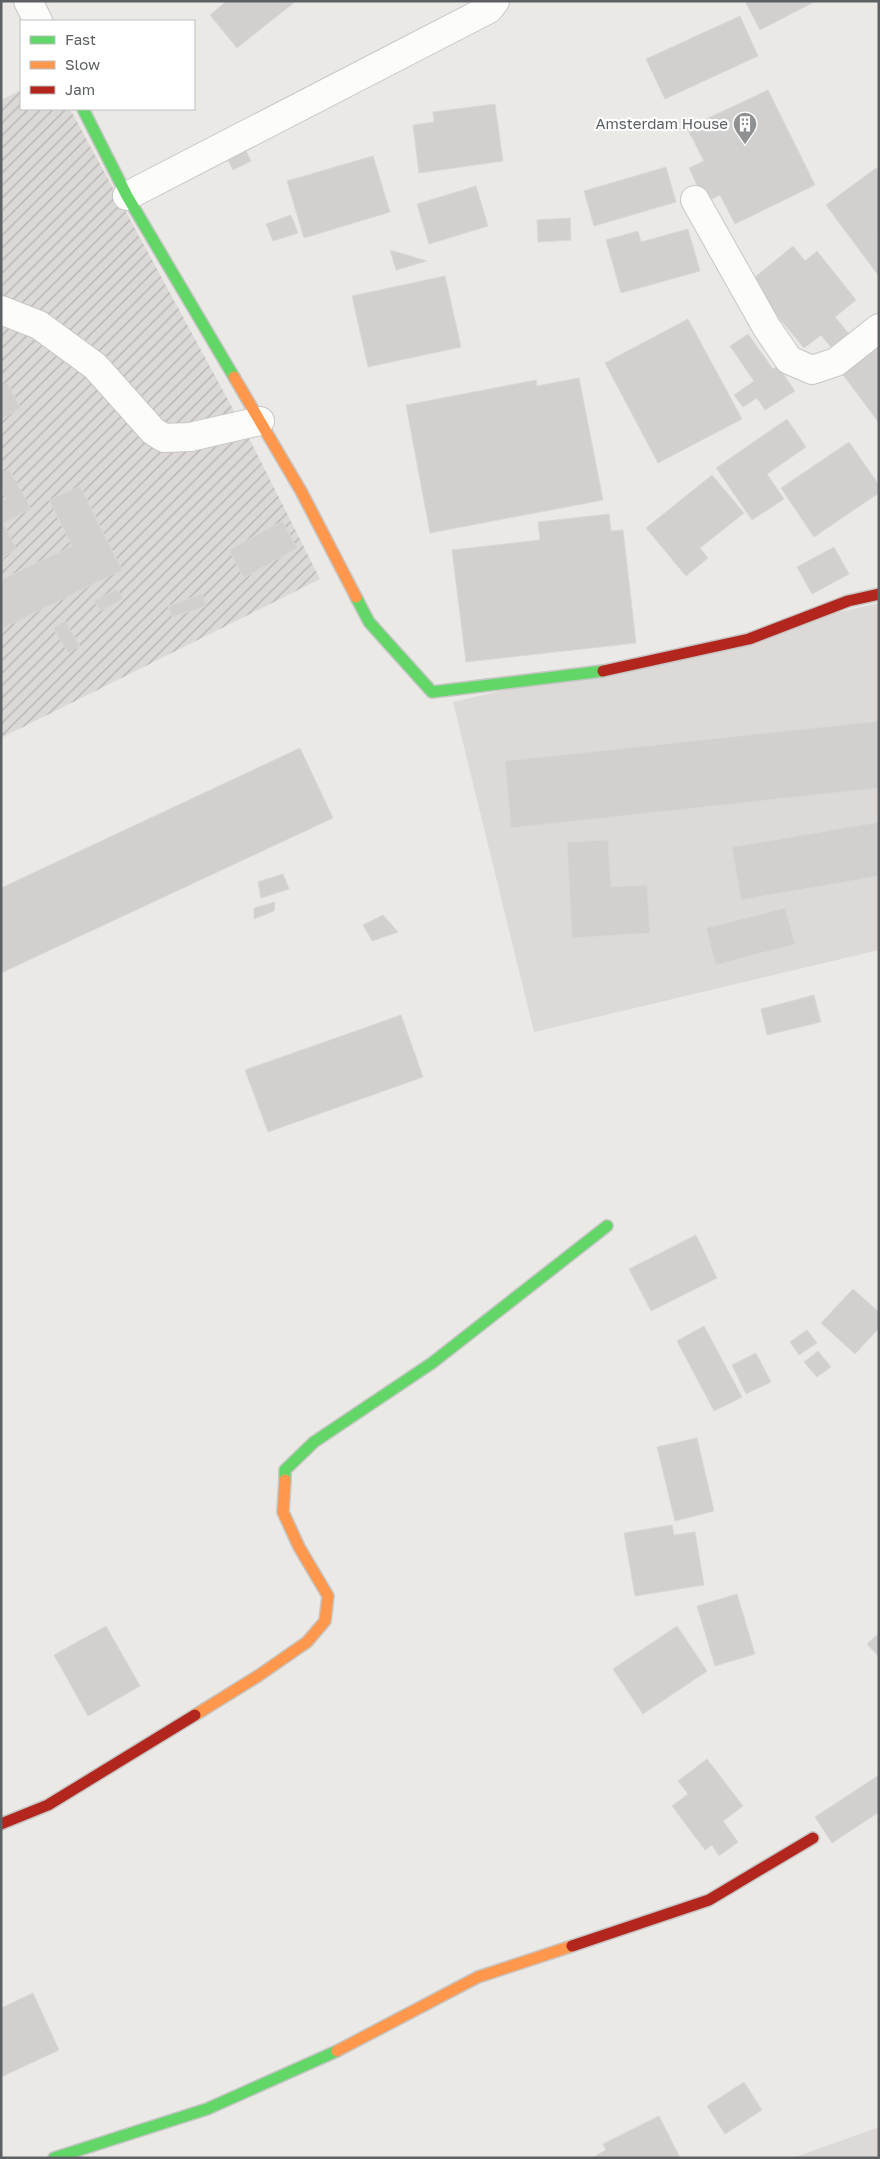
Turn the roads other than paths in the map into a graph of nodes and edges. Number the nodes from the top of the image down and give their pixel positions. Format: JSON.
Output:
{"nodes":[{"id":1,"x":28,"y":1,"type":"edge"},
{"id":2,"x":496,"y":1,"type":"edge"},
{"id":3,"x":38,"y":20,"type":"edge"},
{"id":4,"x":83,"y":110,"type":"edge"},
{"id":5,"x":127,"y":196,"type":"junction"},
{"id":6,"x":695,"y":200,"type":"dead end"},
{"id":7,"x":1,"y":310,"type":"edge"},
{"id":8,"x":879,"y":328,"type":"edge"},
{"id":9,"x":260,"y":421,"type":"junction"},
{"id":10,"x":879,"y":594,"type":"edge"},
{"id":11,"x":607,"y":1226,"type":"dead end"},
{"id":12,"x":1,"y":1824,"type":"edge"},
{"id":13,"x":813,"y":1838,"type":"dead end"},
{"id":14,"x":54,"y":2158,"type":"edge"}],
"edges":[{"from":1,"to":3,"type":"street"},
{"from":2,"to":5,"type":"street"},
{"from":4,"to":5,"type":"street"},
{"from":5,"to":9,"type":"street"},
{"from":6,"to":8,"type":"street"},
{"from":7,"to":9,"type":"street"},
{"from":9,"to":10,"type":"street"},
{"from":11,"to":12,"type":"street"},
{"from":13,"to":14,"type":"street"}]}
